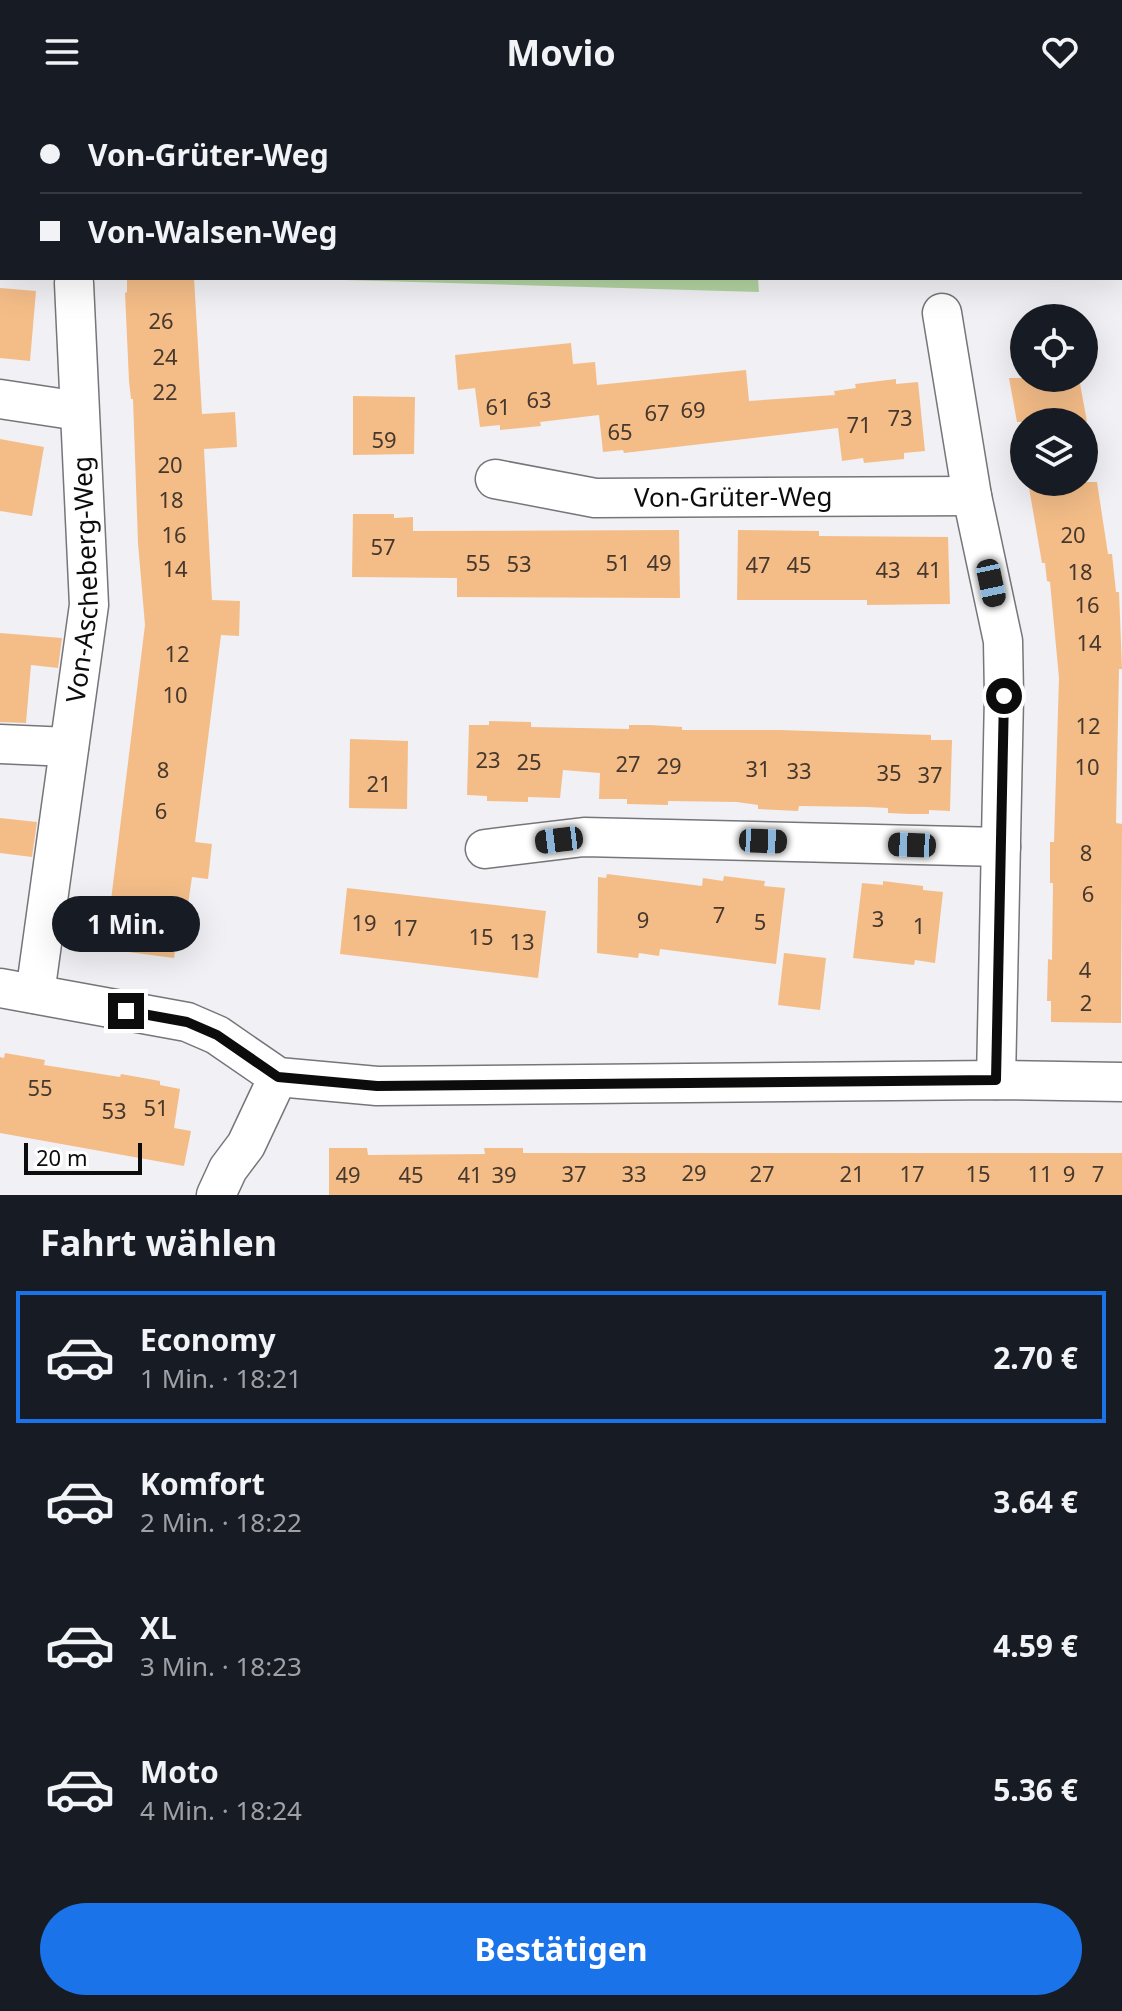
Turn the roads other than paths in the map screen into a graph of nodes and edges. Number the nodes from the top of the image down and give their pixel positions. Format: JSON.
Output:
{"nodes":[{"id":1,"x":74,"y":283,"type":"dead end"},
{"id":2,"x":942,"y":313,"type":"dead end"},
{"id":3,"x":0,"y":399,"type":"edge"},
{"id":4,"x":79,"y":411,"type":"junction"},
{"id":5,"x":495,"y":479,"type":"dead end"},
{"id":6,"x":972,"y":496,"type":"junction"},
{"id":7,"x":0,"y":744,"type":"edge"},
{"id":8,"x":69,"y":747,"type":"junction"},
{"id":9,"x":1001,"y":847,"type":"junction"},
{"id":10,"x":485,"y":849,"type":"dead end"},
{"id":11,"x":17,"y":991,"type":"edge"},
{"id":12,"x":278,"y":1077,"type":"junction"},
{"id":13,"x":996,"y":1080,"type":"junction"},
{"id":14,"x":1122,"y":1082,"type":"edge"},
{"id":15,"x":216,"y":1195,"type":"edge"}],
"edges":[{"from":1,"to":4,"type":"street","name":"Von-Ascheberg-Weg"},
{"from":2,"to":6,"type":"street"},
{"from":3,"to":4,"type":"street"},
{"from":4,"to":8,"type":"street","name":"Von-Ascheberg-Weg"},
{"from":5,"to":6,"type":"street","name":"Von-Grüter-Weg"},
{"from":6,"to":9,"type":"street"},
{"from":7,"to":8,"type":"street"},
{"from":8,"to":11,"type":"street","name":"Von-Ascheberg-Weg"},
{"from":9,"to":10,"type":"street"},
{"from":9,"to":13,"type":"street"},
{"from":11,"to":12,"type":"street"},
{"from":12,"to":13,"type":"street"},
{"from":12,"to":15,"type":"street"},
{"from":13,"to":14,"type":"street"}]}
